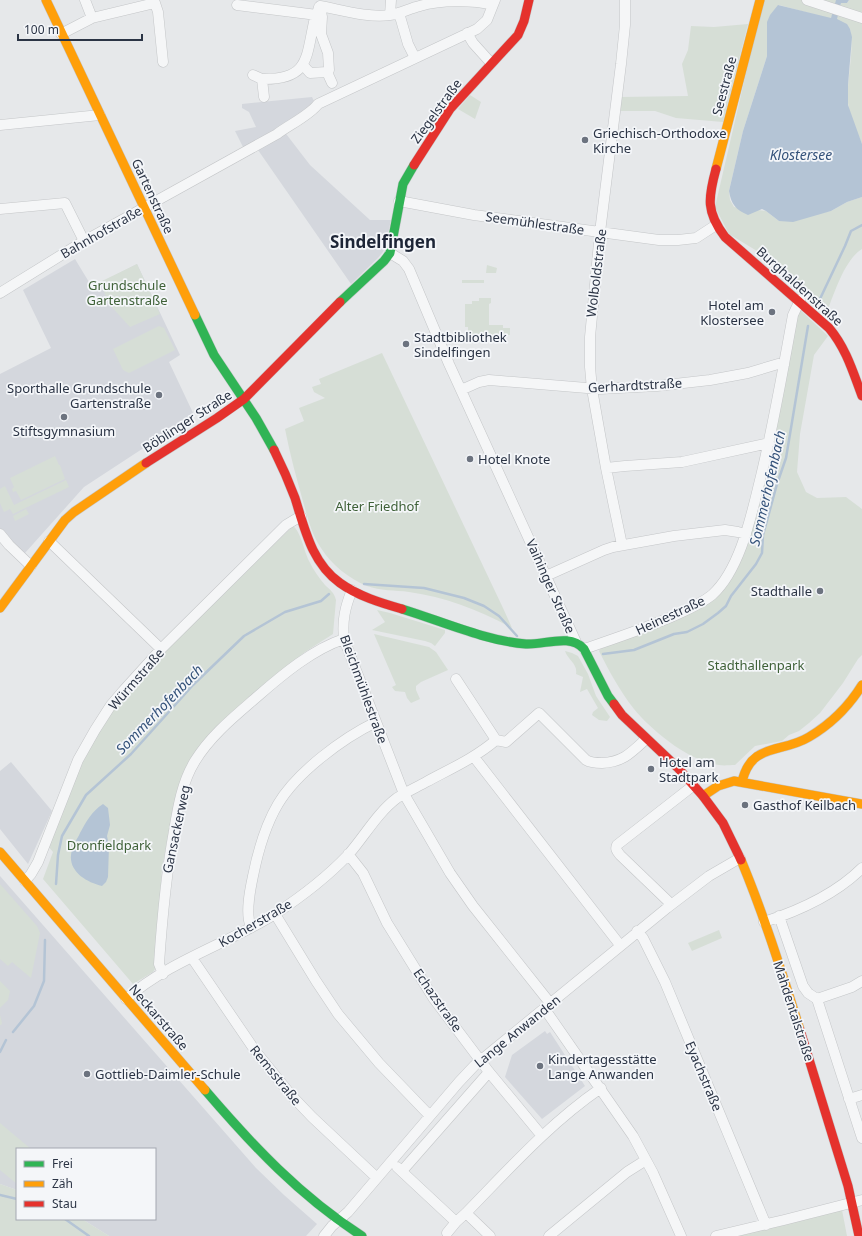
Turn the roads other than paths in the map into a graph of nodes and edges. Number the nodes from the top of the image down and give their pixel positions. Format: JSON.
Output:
{"nodes":[{"id":1,"x":46,"y":0,"type":"edge"},
{"id":2,"x":85,"y":0,"type":"edge"},
{"id":3,"x":391,"y":0,"type":"edge"},
{"id":4,"x":529,"y":0,"type":"edge"},
{"id":5,"x":625,"y":0,"type":"edge"},
{"id":6,"x":760,"y":0,"type":"edge"},
{"id":7,"x":806,"y":0,"type":"edge"},
{"id":8,"x":156,"y":2,"type":"edge"},
{"id":9,"x":494,"y":2,"type":"edge"},
{"id":10,"x":237,"y":5,"type":"dead end"},
{"id":11,"x":319,"y":7,"type":"edge"},
{"id":12,"x":395,"y":14,"type":"junction"},
{"id":13,"x":92,"y":18,"type":"junction"},
{"id":14,"x":862,"y":18,"type":"edge"},
{"id":15,"x":467,"y":33,"type":"junction"},
{"id":16,"x":62,"y":34,"type":"junction"},
{"id":17,"x":415,"y":58,"type":"junction"},
{"id":18,"x":163,"y":62,"type":"dead end"},
{"id":19,"x":491,"y":63,"type":"junction"},
{"id":20,"x":303,"y":65,"type":"junction"},
{"id":21,"x":327,"y":72,"type":"junction"},
{"id":22,"x":332,"y":83,"type":"dead end"},
{"id":23,"x":264,"y":97,"type":"dead end"},
{"id":24,"x":100,"y":115,"type":"junction"},
{"id":25,"x":0,"y":125,"type":"edge"},
{"id":26,"x":399,"y":201,"type":"junction"},
{"id":27,"x":144,"y":207,"type":"junction"},
{"id":28,"x":0,"y":208,"type":"edge"},
{"id":29,"x":716,"y":225,"type":"junction"},
{"id":30,"x":600,"y":232,"type":"junction"},
{"id":31,"x":84,"y":241,"type":"junction"},
{"id":32,"x":390,"y":252,"type":"junction"},
{"id":33,"x":0,"y":293,"type":"edge"},
{"id":34,"x":800,"y":300,"type":"junction"},
{"id":35,"x":784,"y":365,"type":"junction"},
{"id":36,"x":592,"y":389,"type":"junction"},
{"id":37,"x":461,"y":390,"type":"junction"},
{"id":38,"x":862,"y":396,"type":"edge"},
{"id":39,"x":244,"y":399,"type":"junction"},
{"id":40,"x":769,"y":443,"type":"junction"},
{"id":41,"x":606,"y":468,"type":"junction"},
{"id":42,"x":301,"y":516,"type":"junction"},
{"id":43,"x":746,"y":534,"type":"junction"},
{"id":44,"x":1,"y":538,"type":"edge"},
{"id":45,"x":49,"y":541,"type":"junction"},
{"id":46,"x":622,"y":545,"type":"junction"},
{"id":47,"x":31,"y":566,"type":"junction"},
{"id":48,"x":546,"y":576,"type":"junction"},
{"id":49,"x":352,"y":590,"type":"junction"},
{"id":50,"x":0,"y":608,"type":"edge"},
{"id":51,"x":344,"y":639,"type":"junction"},
{"id":52,"x":576,"y":642,"type":"junction"},
{"id":53,"x":161,"y":649,"type":"junction"},
{"id":54,"x":584,"y":649,"type":"junction"},
{"id":55,"x":456,"y":679,"type":"dead end"},
{"id":56,"x":862,"y":685,"type":"edge"},
{"id":57,"x":376,"y":722,"type":"junction"},
{"id":58,"x":646,"y":739,"type":"junction"},
{"id":59,"x":496,"y":740,"type":"junction"},
{"id":60,"x":474,"y":757,"type":"junction"},
{"id":61,"x":742,"y":782,"type":"junction"},
{"id":62,"x":694,"y":785,"type":"junction"},
{"id":63,"x":404,"y":794,"type":"junction"},
{"id":64,"x":703,"y":796,"type":"junction"},
{"id":65,"x":862,"y":804,"type":"edge"},
{"id":66,"x":0,"y":852,"type":"edge"},
{"id":67,"x":348,"y":854,"type":"junction"},
{"id":68,"x":740,"y":858,"type":"junction"},
{"id":69,"x":862,"y":868,"type":"edge"},
{"id":70,"x":25,"y":881,"type":"junction"},
{"id":71,"x":671,"y":904,"type":"junction"},
{"id":72,"x":275,"y":914,"type":"junction"},
{"id":73,"x":779,"y":916,"type":"junction"},
{"id":74,"x":764,"y":922,"type":"junction"},
{"id":75,"x":251,"y":927,"type":"junction"},
{"id":76,"x":637,"y":930,"type":"junction"},
{"id":77,"x":620,"y":945,"type":"junction"},
{"id":78,"x":192,"y":958,"type":"junction"},
{"id":79,"x":163,"y":974,"type":"junction"},
{"id":80,"x":862,"y":981,"type":"edge"},
{"id":81,"x":126,"y":999,"type":"junction"},
{"id":82,"x":817,"y":999,"type":"junction"},
{"id":83,"x":547,"y":1005,"type":"junction"},
{"id":84,"x":481,"y":1060,"type":"junction"},
{"id":85,"x":489,"y":1072,"type":"junction"},
{"id":86,"x":601,"y":1088,"type":"junction"},
{"id":87,"x":862,"y":1095,"type":"edge"},
{"id":88,"x":849,"y":1099,"type":"junction"},
{"id":89,"x":430,"y":1116,"type":"junction"},
{"id":90,"x":542,"y":1136,"type":"junction"},
{"id":91,"x":862,"y":1138,"type":"edge"},
{"id":92,"x":646,"y":1160,"type":"junction"},
{"id":93,"x":392,"y":1161,"type":"junction"},
{"id":94,"x":402,"y":1170,"type":"junction"},
{"id":95,"x":377,"y":1178,"type":"junction"},
{"id":96,"x":857,"y":1201,"type":"edge"},
{"id":97,"x":466,"y":1213,"type":"junction"},
{"id":98,"x":339,"y":1220,"type":"junction"},
{"id":99,"x":456,"y":1222,"type":"junction"},
{"id":100,"x":766,"y":1225,"type":"junction"},
{"id":101,"x":446,"y":1233,"type":"dead end"},
{"id":102,"x":324,"y":1236,"type":"edge"},
{"id":103,"x":362,"y":1236,"type":"edge"},
{"id":104,"x":490,"y":1236,"type":"edge"},
{"id":105,"x":549,"y":1236,"type":"edge"},
{"id":106,"x":681,"y":1236,"type":"edge"},
{"id":107,"x":716,"y":1236,"type":"edge"},
{"id":108,"x":859,"y":1236,"type":"edge"}],
"edges":[{"from":1,"to":16,"type":"main road","name":"Gartenstraße"},
{"from":2,"to":13,"type":"street"},
{"from":3,"to":12,"type":"street"},
{"from":4,"to":19,"type":"main road","name":"Ziegelstraße"},
{"from":5,"to":30,"type":"street","name":"Wolboldstraße"},
{"from":6,"to":29,"type":"main road","name":"Seestraße"},
{"from":7,"to":14,"type":"street"},
{"from":8,"to":13,"type":"street"},
{"from":8,"to":18,"type":"street"},
{"from":9,"to":12,"type":"street"},
{"from":9,"to":15,"type":"street","name":"Bahnhofstraße"},
{"from":10,"to":11,"type":"street"},
{"from":11,"to":12,"type":"street"},
{"from":11,"to":20,"type":"street"},
{"from":11,"to":21,"type":"street"},
{"from":12,"to":17,"type":"street"},
{"from":13,"to":16,"type":"street"},
{"from":15,"to":17,"type":"street","name":"Bahnhofstraße"},
{"from":15,"to":19,"type":"street"},
{"from":16,"to":24,"type":"main road","name":"Gartenstraße"},
{"from":17,"to":27,"type":"street","name":"Bahnhofstraße"},
{"from":19,"to":26,"type":"main road","name":"Ziegelstraße"},
{"from":20,"to":21,"type":"street"},
{"from":20,"to":23,"type":"street"},
{"from":21,"to":22,"type":"street"},
{"from":24,"to":25,"type":"street"},
{"from":24,"to":27,"type":"main road","name":"Gartenstraße"},
{"from":26,"to":30,"type":"street","name":"Seemühlestraße"},
{"from":26,"to":32,"type":"main road","name":"Ziegelstraße"},
{"from":27,"to":31,"type":"street","name":"Bahnhofstraße"},
{"from":27,"to":39,"type":"main road","name":"Gartenstraße"},
{"from":28,"to":31,"type":"street"},
{"from":29,"to":30,"type":"street","name":"Seemühlestraße"},
{"from":29,"to":34,"type":"main road","name":"Burghaldenstraße"},
{"from":30,"to":36,"type":"street","name":"Wolboldstraße"},
{"from":31,"to":33,"type":"street","name":"Bahnhofstraße"},
{"from":32,"to":37,"type":"street","name":"Vaihinger Straße"},
{"from":32,"to":39,"type":"main road","name":"Böblinger Straße"},
{"from":34,"to":35,"type":"street","name":"Heinestraße"},
{"from":34,"to":38,"type":"main road","name":"Burghaldenstraße"},
{"from":35,"to":36,"type":"street","name":"Gerhardtstraße"},
{"from":35,"to":40,"type":"street","name":"Heinestraße"},
{"from":36,"to":37,"type":"street","name":"Gerhardtstraße"},
{"from":36,"to":41,"type":"street","name":"Wolboldstraße"},
{"from":37,"to":48,"type":"street","name":"Vaihinger Straße"},
{"from":39,"to":42,"type":"main road"},
{"from":39,"to":45,"type":"main road","name":"Böblinger Straße"},
{"from":40,"to":41,"type":"street"},
{"from":40,"to":43,"type":"street","name":"Heinestraße"},
{"from":41,"to":46,"type":"street","name":"Wolboldstraße"},
{"from":42,"to":49,"type":"main road"},
{"from":42,"to":53,"type":"street","name":"Würmstraße"},
{"from":43,"to":46,"type":"street"},
{"from":43,"to":54,"type":"street","name":"Heinestraße"},
{"from":44,"to":47,"type":"street"},
{"from":45,"to":47,"type":"main road","name":"Böblinger Straße"},
{"from":45,"to":53,"type":"street"},
{"from":46,"to":48,"type":"street"},
{"from":47,"to":50,"type":"main road","name":"Böblinger Straße"},
{"from":48,"to":52,"type":"street","name":"Vaihinger Straße"},
{"from":49,"to":51,"type":"street","name":"Bleichmühlestraße"},
{"from":49,"to":52,"type":"main road"},
{"from":51,"to":57,"type":"street","name":"Bleichmühlestraße"},
{"from":51,"to":79,"type":"street","name":"Gansackerweg"},
{"from":52,"to":54,"type":"main road","name":"Vaihinger Straße"},
{"from":53,"to":70,"type":"street","name":"Würmstraße"},
{"from":54,"to":58,"type":"main road","name":"Vaihinger Straße"},
{"from":55,"to":59,"type":"street"},
{"from":56,"to":61,"type":"main road"},
{"from":57,"to":63,"type":"street","name":"Bleichmühlestraße"},
{"from":57,"to":75,"type":"street"},
{"from":58,"to":59,"type":"street"},
{"from":58,"to":62,"type":"main road","name":"Vaihinger Straße"},
{"from":59,"to":60,"type":"street"},
{"from":60,"to":63,"type":"street"},
{"from":60,"to":77,"type":"street"},
{"from":61,"to":64,"type":"main road"},
{"from":61,"to":65,"type":"main road"},
{"from":62,"to":64,"type":"main road","name":"Vaihinger Straße"},
{"from":62,"to":71,"type":"street"},
{"from":63,"to":67,"type":"street","name":"Kocherstraße"},
{"from":63,"to":83,"type":"street","name":"Bleichmühlestraße"},
{"from":64,"to":68,"type":"main road","name":"Mahdentalstraße"},
{"from":66,"to":70,"type":"main road","name":"Neckarstraße"},
{"from":67,"to":72,"type":"street","name":"Kocherstraße"},
{"from":67,"to":84,"type":"street","name":"Echazstraße"},
{"from":68,"to":71,"type":"street","name":"Lange Anwanden"},
{"from":68,"to":74,"type":"main road","name":"Mahdentalstraße"},
{"from":69,"to":73,"type":"street"},
{"from":70,"to":81,"type":"main road","name":"Neckarstraße"},
{"from":71,"to":76,"type":"street","name":"Lange Anwanden"},
{"from":72,"to":75,"type":"street","name":"Kocherstraße"},
{"from":72,"to":89,"type":"street"},
{"from":73,"to":74,"type":"street"},
{"from":73,"to":82,"type":"street","name":"Mahdentalstraße"},
{"from":74,"to":96,"type":"main road","name":"Mahdentalstraße"},
{"from":75,"to":78,"type":"street","name":"Kocherstraße"},
{"from":76,"to":77,"type":"street","name":"Lange Anwanden"},
{"from":76,"to":100,"type":"street","name":"Eyachstraße"},
{"from":77,"to":83,"type":"street","name":"Lange Anwanden"},
{"from":78,"to":79,"type":"street","name":"Kocherstraße"},
{"from":78,"to":95,"type":"street","name":"Remsstraße"},
{"from":79,"to":81,"type":"street","name":"Kocherstraße"},
{"from":80,"to":82,"type":"street"},
{"from":81,"to":98,"type":"main road","name":"Neckarstraße"},
{"from":82,"to":88,"type":"street","name":"Mahdentalstraße"},
{"from":83,"to":84,"type":"street","name":"Lange Anwanden"},
{"from":83,"to":86,"type":"street","name":"Bleichmühlestraße"},
{"from":84,"to":85,"type":"street","name":"Echazstraße"},
{"from":84,"to":89,"type":"street","name":"Lange Anwanden"},
{"from":85,"to":90,"type":"street","name":"Echazstraße"},
{"from":85,"to":94,"type":"street","name":"Lange Anwanden"},
{"from":86,"to":90,"type":"street"},
{"from":86,"to":92,"type":"street","name":"Bleichmühlestraße"},
{"from":87,"to":88,"type":"street"},
{"from":88,"to":91,"type":"street","name":"Mahdentalstraße"},
{"from":89,"to":93,"type":"street","name":"Lange Anwanden"},
{"from":90,"to":97,"type":"street"},
{"from":92,"to":105,"type":"street"},
{"from":92,"to":106,"type":"street","name":"Bleichmühlestraße"},
{"from":93,"to":94,"type":"street"},
{"from":93,"to":95,"type":"street","name":"Lange Anwanden"},
{"from":94,"to":99,"type":"street"},
{"from":95,"to":98,"type":"street","name":"Lange Anwanden"},
{"from":96,"to":100,"type":"street"},
{"from":96,"to":108,"type":"main road","name":"Mahdentalstraße"},
{"from":97,"to":99,"type":"street"},
{"from":97,"to":104,"type":"street"},
{"from":98,"to":102,"type":"street","name":"Lange Anwanden"},
{"from":98,"to":103,"type":"main road","name":"Neckarstraße"},
{"from":99,"to":101,"type":"street"},
{"from":100,"to":107,"type":"street"}]}
